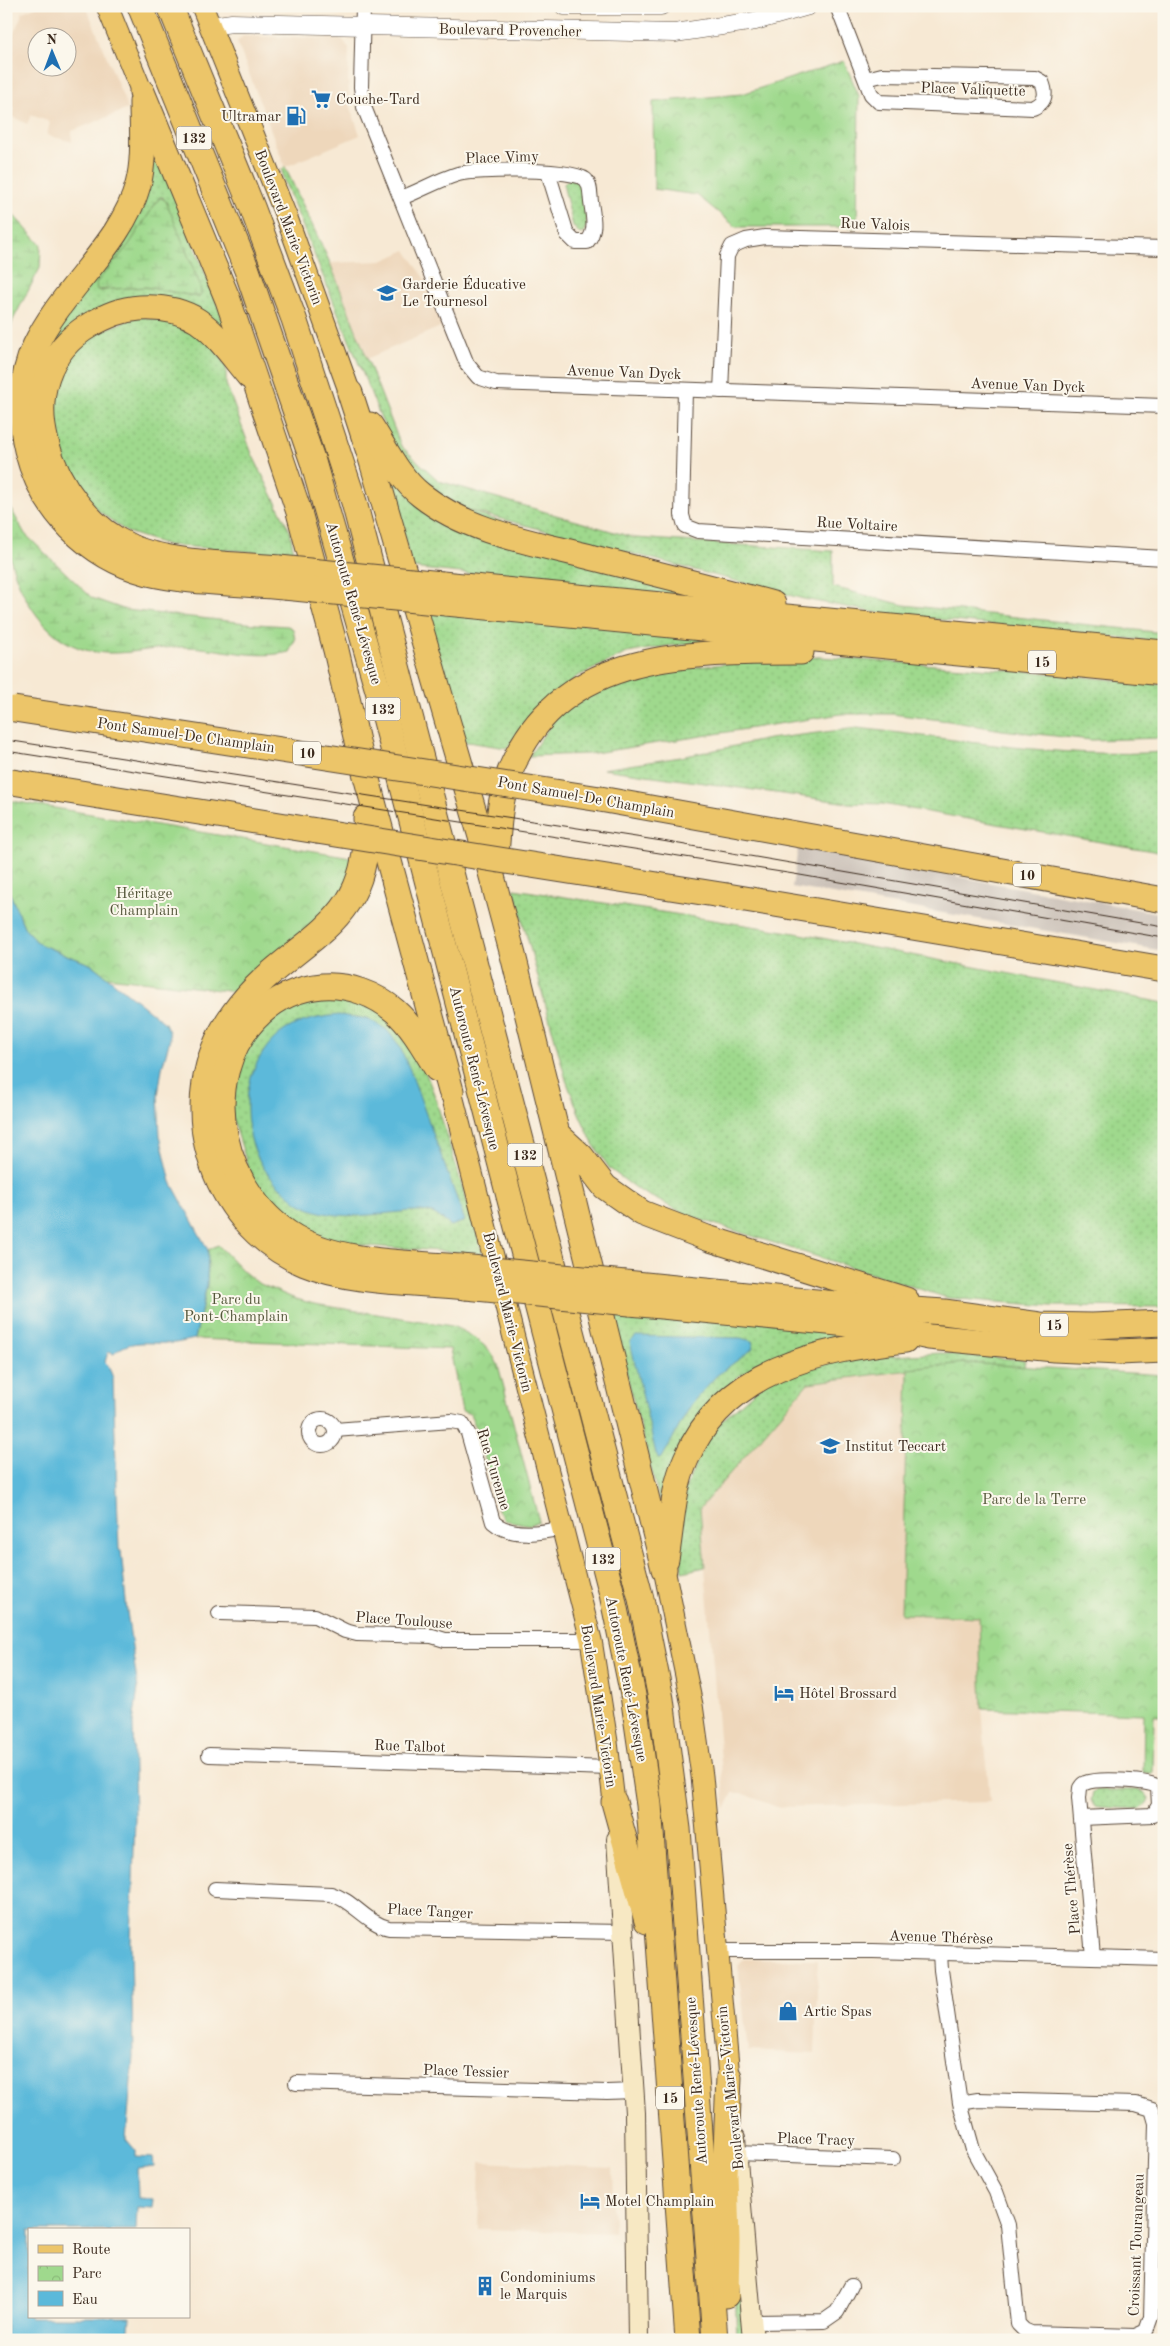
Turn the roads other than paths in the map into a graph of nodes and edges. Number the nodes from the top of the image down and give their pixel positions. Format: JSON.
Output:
{"nodes":[{"id":1,"x":106,"y":6,"type":"edge"},
{"id":2,"x":140,"y":6,"type":"edge"},
{"id":3,"x":170,"y":6,"type":"edge"},
{"id":4,"x":202,"y":6,"type":"edge"},
{"id":5,"x":362,"y":6,"type":"edge"},
{"id":6,"x":564,"y":6,"type":"edge"},
{"id":7,"x":661,"y":6,"type":"edge"},
{"id":8,"x":808,"y":6,"type":"edge"},
{"id":9,"x":837,"y":6,"type":"edge"},
{"id":10,"x":210,"y":26,"type":"junction"},
{"id":11,"x":362,"y":27,"type":"junction"},
{"id":12,"x":866,"y":78,"type":"junction"},
{"id":13,"x":142,"y":92,"type":"junction"},
{"id":14,"x":548,"y":172,"type":"junction"},
{"id":15,"x":401,"y":198,"type":"junction"},
{"id":16,"x":1164,"y":248,"type":"edge"},
{"id":17,"x":258,"y":386,"type":"junction"},
{"id":18,"x":685,"y":390,"type":"junction"},
{"id":19,"x":721,"y":390,"type":"junction"},
{"id":20,"x":350,"y":393,"type":"junction"},
{"id":21,"x":1164,"y":406,"type":"edge"},
{"id":22,"x":1164,"y":558,"type":"edge"},
{"id":23,"x":282,"y":578,"type":"junction"},
{"id":24,"x":444,"y":593,"type":"junction"},
{"id":25,"x":836,"y":620,"type":"junction"},
{"id":26,"x":920,"y":651,"type":"junction"},
{"id":27,"x":1164,"y":653,"type":"edge"},
{"id":28,"x":1164,"y":673,"type":"edge"},
{"id":29,"x":6,"y":708,"type":"edge"},
{"id":30,"x":359,"y":750,"type":"junction"},
{"id":31,"x":6,"y":781,"type":"edge"},
{"id":32,"x":494,"y":881,"type":"junction"},
{"id":33,"x":1164,"y":900,"type":"edge"},
{"id":34,"x":1026,"y":946,"type":"junction"},
{"id":35,"x":1164,"y":969,"type":"edge"},
{"id":36,"x":1164,"y":981,"type":"edge"},
{"id":37,"x":450,"y":1091,"type":"junction"},
{"id":38,"x":558,"y":1135,"type":"junction"},
{"id":39,"x":463,"y":1277,"type":"junction"},
{"id":40,"x":627,"y":1293,"type":"junction"},
{"id":41,"x":944,"y":1312,"type":"junction"},
{"id":42,"x":1164,"y":1323,"type":"edge"},
{"id":43,"x":929,"y":1337,"type":"junction"},
{"id":44,"x":1164,"y":1350,"type":"edge"},
{"id":45,"x":335,"y":1430,"type":"dead end"},
{"id":46,"x":562,"y":1528,"type":"junction"},
{"id":47,"x":664,"y":1569,"type":"junction"},
{"id":48,"x":219,"y":1613,"type":"dead end"},
{"id":49,"x":591,"y":1640,"type":"junction"},
{"id":50,"x":209,"y":1755,"type":"dead end"},
{"id":51,"x":610,"y":1768,"type":"junction"},
{"id":52,"x":614,"y":1802,"type":"junction"},
{"id":53,"x":1081,"y":1818,"type":"junction"},
{"id":54,"x":215,"y":1888,"type":"dead end"},
{"id":55,"x":624,"y":1932,"type":"junction"},
{"id":56,"x":717,"y":1950,"type":"junction"},
{"id":57,"x":940,"y":1953,"type":"junction"},
{"id":58,"x":1093,"y":1957,"type":"junction"},
{"id":59,"x":1164,"y":1959,"type":"edge"},
{"id":60,"x":661,"y":1974,"type":"junction"},
{"id":61,"x":729,"y":2077,"type":"junction"},
{"id":62,"x":296,"y":2083,"type":"dead end"},
{"id":63,"x":634,"y":2091,"type":"junction"},
{"id":64,"x":960,"y":2103,"type":"junction"},
{"id":65,"x":737,"y":2154,"type":"junction"},
{"id":66,"x":893,"y":2159,"type":"dead end"},
{"id":67,"x":851,"y":2286,"type":"dead end"},
{"id":68,"x":753,"y":2331,"type":"edge"},
{"id":69,"x":640,"y":2339,"type":"edge"},
{"id":70,"x":688,"y":2340,"type":"edge"},
{"id":71,"x":715,"y":2340,"type":"edge"},
{"id":72,"x":724,"y":2340,"type":"edge"}],
"edges":[{"from":1,"to":13,"type":"main road"},
{"from":2,"to":60,"type":"highway","name":"Autoroute René-Lévesque","number":"132"},
{"from":3,"to":71,"type":"highway","name":"Autoroute René-Lévesque","number":"132"},
{"from":4,"to":10,"type":"main road","name":"Boulevard Marie-Victorin"},
{"from":5,"to":11,"type":"street","name":"Avenue Van Dyck"},
{"from":6,"to":7,"type":"street","name":"Boulevard Provencher"},
{"from":8,"to":11,"type":"street","name":"Boulevard Provencher"},
{"from":9,"to":12,"type":"street","name":"Place Valiquette"},
{"from":10,"to":11,"type":"street","name":"Boulevard Provencher"},
{"from":10,"to":20,"type":"main road","name":"Boulevard Marie-Victorin"},
{"from":11,"to":15,"type":"street","name":"Avenue Van Dyck"},
{"from":12,"to":12,"type":"street","name":"Place Valiquette"},
{"from":13,"to":17,"type":"highway"},
{"from":13,"to":23,"type":"highway"},
{"from":14,"to":14,"type":"street","name":"Place Vimy"},
{"from":14,"to":15,"type":"street","name":"Place Vimy"},
{"from":15,"to":18,"type":"street","name":"Avenue Van Dyck"},
{"from":16,"to":19,"type":"street","name":"Rue Valois"},
{"from":17,"to":23,"type":"highway"},
{"from":17,"to":30,"type":"highway"},
{"from":18,"to":19,"type":"street","name":"Avenue Van Dyck"},
{"from":18,"to":22,"type":"street","name":"Rue Voltaire"},
{"from":19,"to":21,"type":"street","name":"Avenue Van Dyck"},
{"from":20,"to":25,"type":"highway"},
{"from":20,"to":32,"type":"highway"},
{"from":23,"to":24,"type":"highway","bridge":true},
{"from":24,"to":25,"type":"highway"},
{"from":24,"to":26,"type":"highway"},
{"from":25,"to":27,"type":"highway"},
{"from":26,"to":28,"type":"highway","number":"15"},
{"from":26,"to":32,"type":"highway"},
{"from":29,"to":33,"type":"highway","name":"Pont Samuel-De Champlain","number":"10","bridge":true},
{"from":30,"to":37,"type":"highway"},
{"from":30,"to":39,"type":"highway"},
{"from":31,"to":34,"type":"highway","bridge":true},
{"from":32,"to":38,"type":"highway"},
{"from":34,"to":35,"type":"highway"},
{"from":34,"to":36,"type":"highway"},
{"from":37,"to":39,"type":"highway"},
{"from":37,"to":46,"type":"main road","name":"Boulevard Marie-Victorin"},
{"from":38,"to":41,"type":"highway"},
{"from":38,"to":47,"type":"highway"},
{"from":39,"to":40,"type":"highway","bridge":true},
{"from":40,"to":41,"type":"highway"},
{"from":40,"to":43,"type":"highway"},
{"from":41,"to":42,"type":"highway","number":"15"},
{"from":43,"to":44,"type":"highway"},
{"from":43,"to":47,"type":"highway"},
{"from":45,"to":46,"type":"street","name":"Rue Turenne"},
{"from":46,"to":49,"type":"main road","name":"Boulevard Marie-Victorin"},
{"from":47,"to":56,"type":"main road","name":"Boulevard Marie-Victorin"},
{"from":48,"to":49,"type":"street","name":"Place Toulouse"},
{"from":49,"to":51,"type":"main road","name":"Boulevard Marie-Victorin"},
{"from":50,"to":51,"type":"street","name":"Rue Talbot"},
{"from":51,"to":52,"type":"main road","name":"Boulevard Marie-Victorin"},
{"from":52,"to":55,"type":"main road","name":"Boulevard Marie-Victorin"},
{"from":52,"to":60,"type":"highway"},
{"from":53,"to":53,"type":"street","name":"Place Thérèse"},
{"from":53,"to":58,"type":"street","name":"Place Thérèse"},
{"from":54,"to":55,"type":"street","name":"Place Tanger"},
{"from":55,"to":63,"type":"main road","name":"Boulevard Marie-Victorin"},
{"from":56,"to":57,"type":"street","name":"Avenue Thérèse"},
{"from":56,"to":61,"type":"main road","name":"Boulevard Marie-Victorin"},
{"from":57,"to":58,"type":"street","name":"Avenue Thérèse"},
{"from":57,"to":64,"type":"street","name":"Croissant Tourangeau"},
{"from":58,"to":59,"type":"street","name":"Avenue Thérèse"},
{"from":60,"to":70,"type":"highway","name":"Autoroute René-Lévesque","number":"15"},
{"from":61,"to":65,"type":"main road","name":"Boulevard Marie-Victorin"},
{"from":61,"to":72,"type":"highway"},
{"from":62,"to":63,"type":"street","name":"Place Tessier"},
{"from":63,"to":69,"type":"main road","name":"Boulevard Marie-Victorin"},
{"from":64,"to":64,"type":"street","name":"Croissant Tourangeau"},
{"from":65,"to":66,"type":"street","name":"Place Tracy"},
{"from":65,"to":68,"type":"main road","name":"Boulevard Marie-Victorin"},
{"from":67,"to":68,"type":"street"}]}
